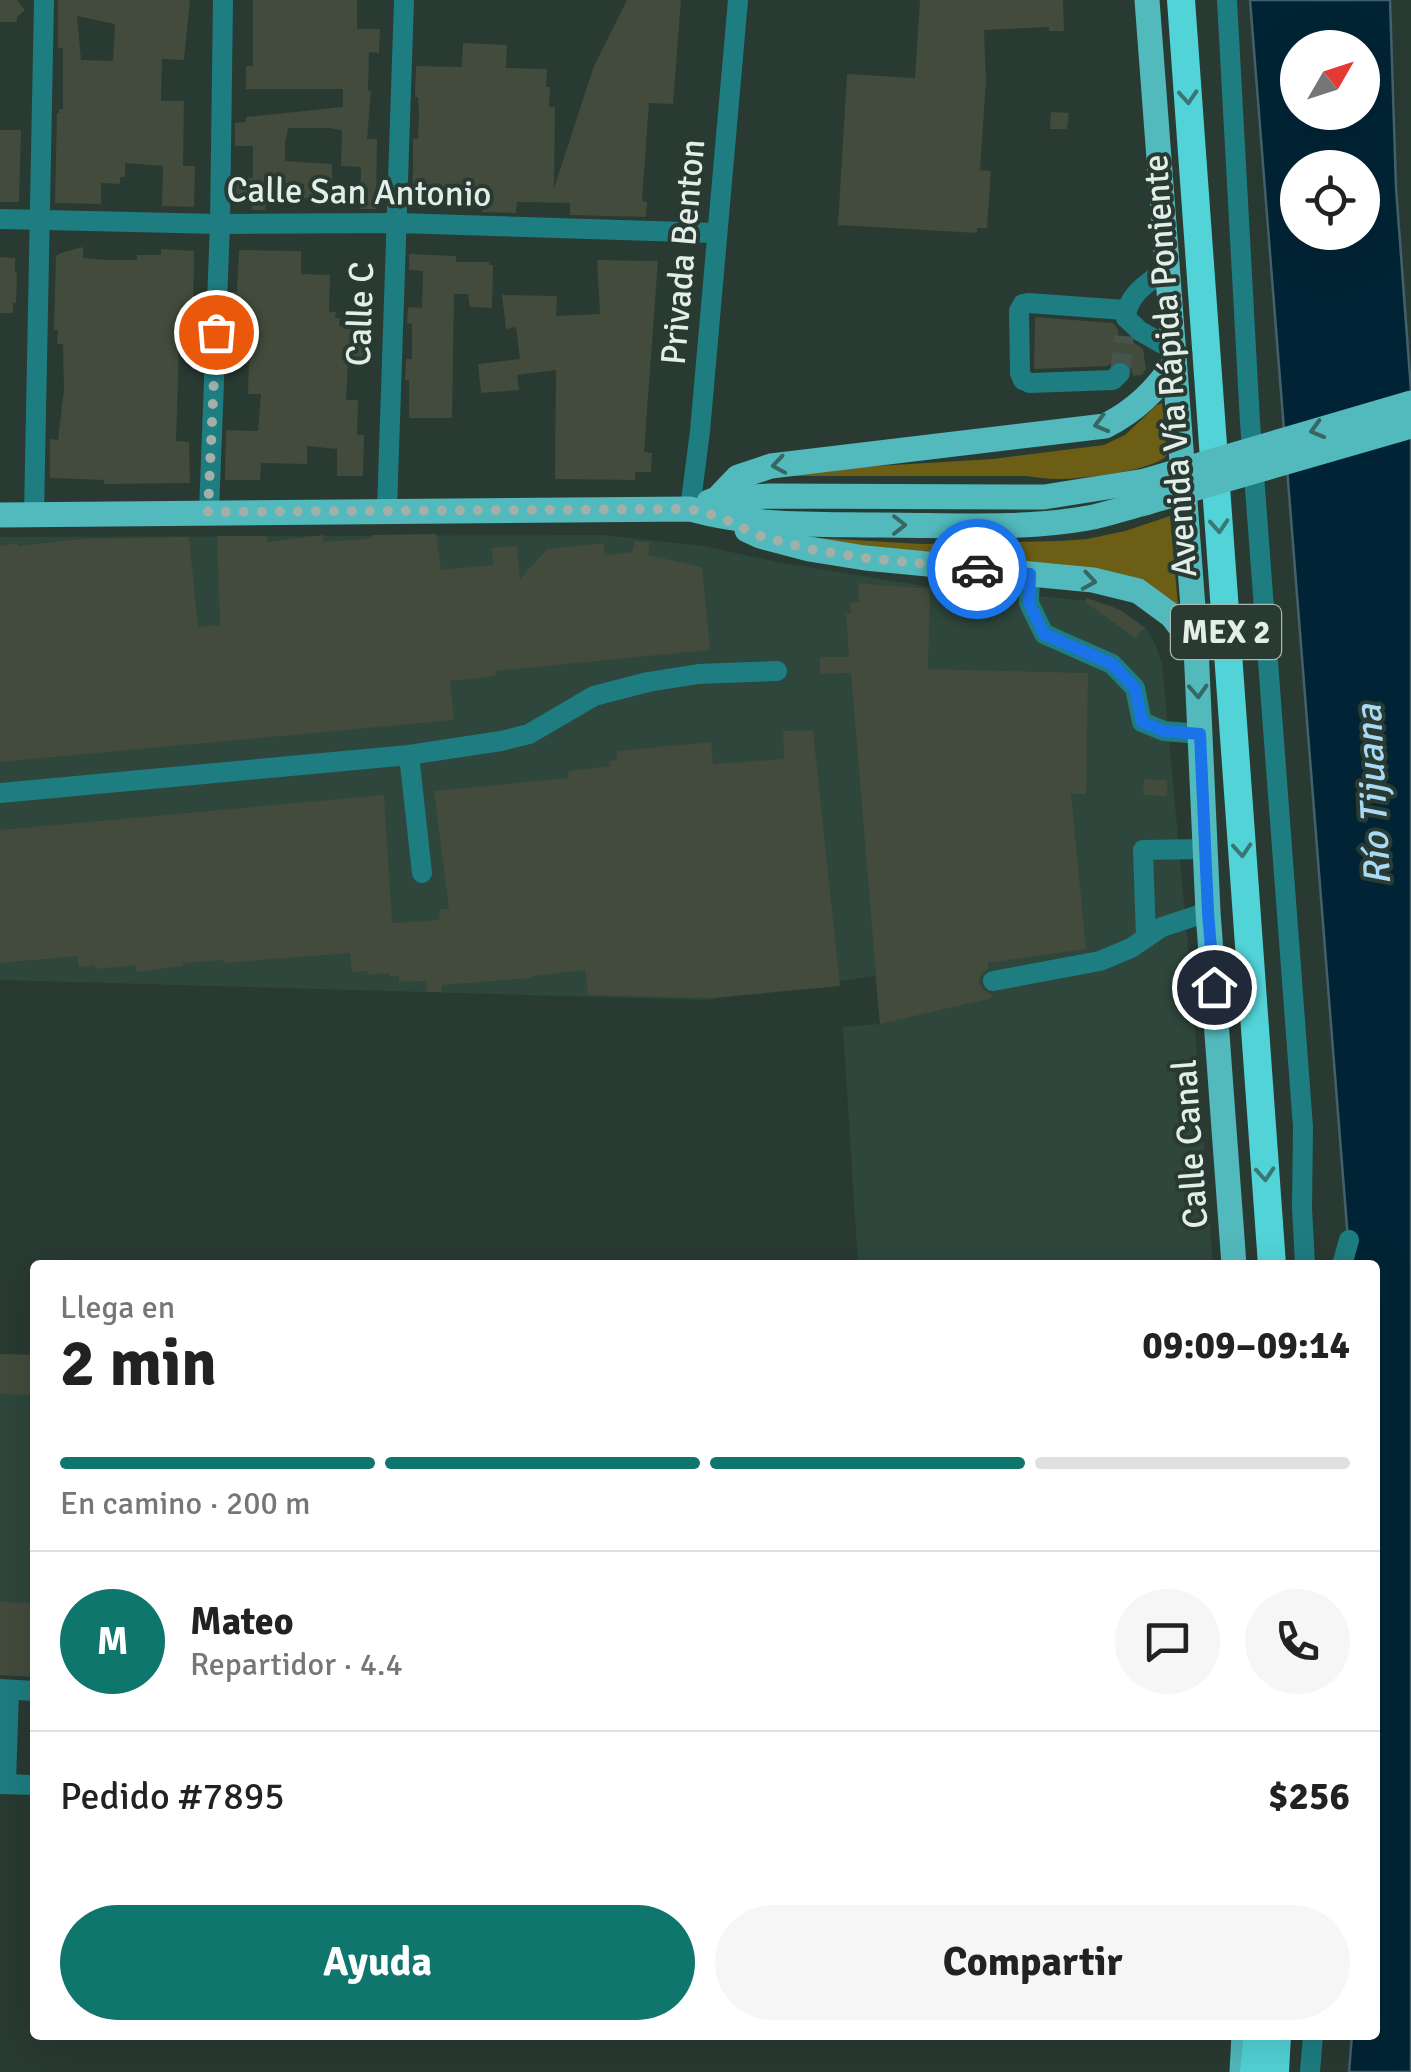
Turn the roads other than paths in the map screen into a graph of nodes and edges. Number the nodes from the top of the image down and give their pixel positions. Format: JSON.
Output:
{"nodes":[{"id":1,"x":44,"y":0,"type":"edge"},
{"id":2,"x":223,"y":0,"type":"edge"},
{"id":3,"x":404,"y":0,"type":"edge"},
{"id":4,"x":738,"y":0,"type":"edge"},
{"id":5,"x":1147,"y":0,"type":"edge"},
{"id":6,"x":1181,"y":0,"type":"edge"},
{"id":7,"x":1227,"y":0,"type":"edge"},
{"id":8,"x":0,"y":219,"type":"edge"},
{"id":9,"x":40,"y":220,"type":"junction"},
{"id":10,"x":396,"y":223,"type":"junction"},
{"id":11,"x":220,"y":224,"type":"junction"},
{"id":12,"x":716,"y":233,"type":"junction"},
{"id":13,"x":1167,"y":269,"type":"junction"},
{"id":14,"x":1125,"y":321,"type":"junction"},
{"id":15,"x":1173,"y":357,"type":"junction"},
{"id":16,"x":1120,"y":373,"type":"dead end"},
{"id":17,"x":1411,"y":403,"type":"edge"},
{"id":18,"x":1411,"y":426,"type":"edge"},
{"id":19,"x":1146,"y":491,"type":"junction"},
{"id":20,"x":718,"y":508,"type":"junction"},
{"id":21,"x":690,"y":509,"type":"junction"},
{"id":22,"x":386,"y":510,"type":"junction"},
{"id":23,"x":208,"y":512,"type":"junction"},
{"id":24,"x":0,"y":515,"type":"edge"},
{"id":25,"x":34,"y":515,"type":"junction"},
{"id":26,"x":1030,"y":574,"type":"junction"},
{"id":27,"x":1196,"y":647,"type":"junction"},
{"id":28,"x":777,"y":671,"type":"dead end"},
{"id":29,"x":1200,"y":734,"type":"junction"},
{"id":30,"x":410,"y":755,"type":"junction"},
{"id":31,"x":0,"y":793,"type":"edge"},
{"id":32,"x":1205,"y":848,"type":"junction"},
{"id":33,"x":422,"y":873,"type":"dead end"},
{"id":34,"x":1208,"y":912,"type":"junction"},
{"id":35,"x":1146,"y":938,"type":"junction"},
{"id":36,"x":993,"y":981,"type":"dead end"},
{"id":37,"x":1349,"y":1240,"type":"dead end"},
{"id":38,"x":1234,"y":1260,"type":"edge"},
{"id":39,"x":1272,"y":1260,"type":"edge"},
{"id":40,"x":1305,"y":1260,"type":"edge"},
{"id":41,"x":1343,"y":1260,"type":"edge"},
{"id":42,"x":4,"y":1690,"type":"edge"},
{"id":43,"x":30,"y":1690,"type":"edge"},
{"id":44,"x":3,"y":1784,"type":"edge"},
{"id":45,"x":30,"y":1785,"type":"edge"},
{"id":46,"x":1244,"y":2040,"type":"edge"},
{"id":47,"x":1257,"y":2040,"type":"edge"},
{"id":48,"x":1277,"y":2040,"type":"edge"},
{"id":49,"x":1313,"y":2040,"type":"edge"},
{"id":50,"x":1242,"y":2072,"type":"edge"},
{"id":51,"x":1254,"y":2072,"type":"edge"},
{"id":52,"x":1275,"y":2072,"type":"edge"},
{"id":53,"x":1310,"y":2072,"type":"edge"}],
"edges":[{"from":1,"to":9,"type":"street"},
{"from":2,"to":11,"type":"street"},
{"from":3,"to":10,"type":"street","name":"Calle C"},
{"from":4,"to":12,"type":"street","name":"Privada Benton"},
{"from":5,"to":13,"type":"main road","name":"Calle Canal"},
{"from":6,"to":39,"type":"highway","name":"Avenida Vía Rápida Poniente","number":"MEX 2","one_way":true},
{"from":7,"to":40,"type":"street"},
{"from":8,"to":9,"type":"street","name":"Calle San Antonio"},
{"from":9,"to":11,"type":"street","name":"Calle San Antonio"},
{"from":9,"to":25,"type":"street"},
{"from":10,"to":11,"type":"street","name":"Calle San Antonio"},
{"from":10,"to":12,"type":"street","name":"Calle San Antonio"},
{"from":10,"to":22,"type":"street","name":"Calle C"},
{"from":11,"to":23,"type":"street"},
{"from":12,"to":21,"type":"street","name":"Privada Benton"},
{"from":13,"to":14,"type":"street"},
{"from":13,"to":15,"type":"main road","name":"Calle Canal"},
{"from":14,"to":15,"type":"street"},
{"from":14,"to":16,"type":"street"},
{"from":15,"to":20,"type":"main road","one_way":true},
{"from":15,"to":27,"type":"main road","name":"Calle Canal"},
{"from":17,"to":19,"type":"main road","one_way":true,"bridge":true},
{"from":18,"to":19,"type":"main road","bridge":true},
{"from":19,"to":20,"type":"main road"},
{"from":20,"to":21,"type":"main road"},
{"from":20,"to":26,"type":"main road"},
{"from":21,"to":22,"type":"main road"},
{"from":22,"to":23,"type":"main road"},
{"from":23,"to":25,"type":"main road"},
{"from":24,"to":25,"type":"main road"},
{"from":26,"to":27,"type":"main road","one_way":true},
{"from":26,"to":29,"type":"street"},
{"from":27,"to":29,"type":"main road","name":"Calle Canal","one_way":true},
{"from":28,"to":30,"type":"street"},
{"from":29,"to":32,"type":"main road","name":"Calle Canal"},
{"from":30,"to":31,"type":"street"},
{"from":30,"to":33,"type":"street"},
{"from":32,"to":34,"type":"main road","name":"Calle Canal"},
{"from":32,"to":35,"type":"street"},
{"from":34,"to":35,"type":"street"},
{"from":34,"to":38,"type":"main road","name":"Calle Canal"},
{"from":35,"to":36,"type":"street"},
{"from":37,"to":41,"type":"street"},
{"from":42,"to":43,"type":"street"},
{"from":42,"to":44,"type":"street"},
{"from":44,"to":45,"type":"street"},
{"from":46,"to":50,"type":"main road"},
{"from":47,"to":51,"type":"highway"},
{"from":48,"to":52,"type":"highway"},
{"from":49,"to":53,"type":"street"}]}
